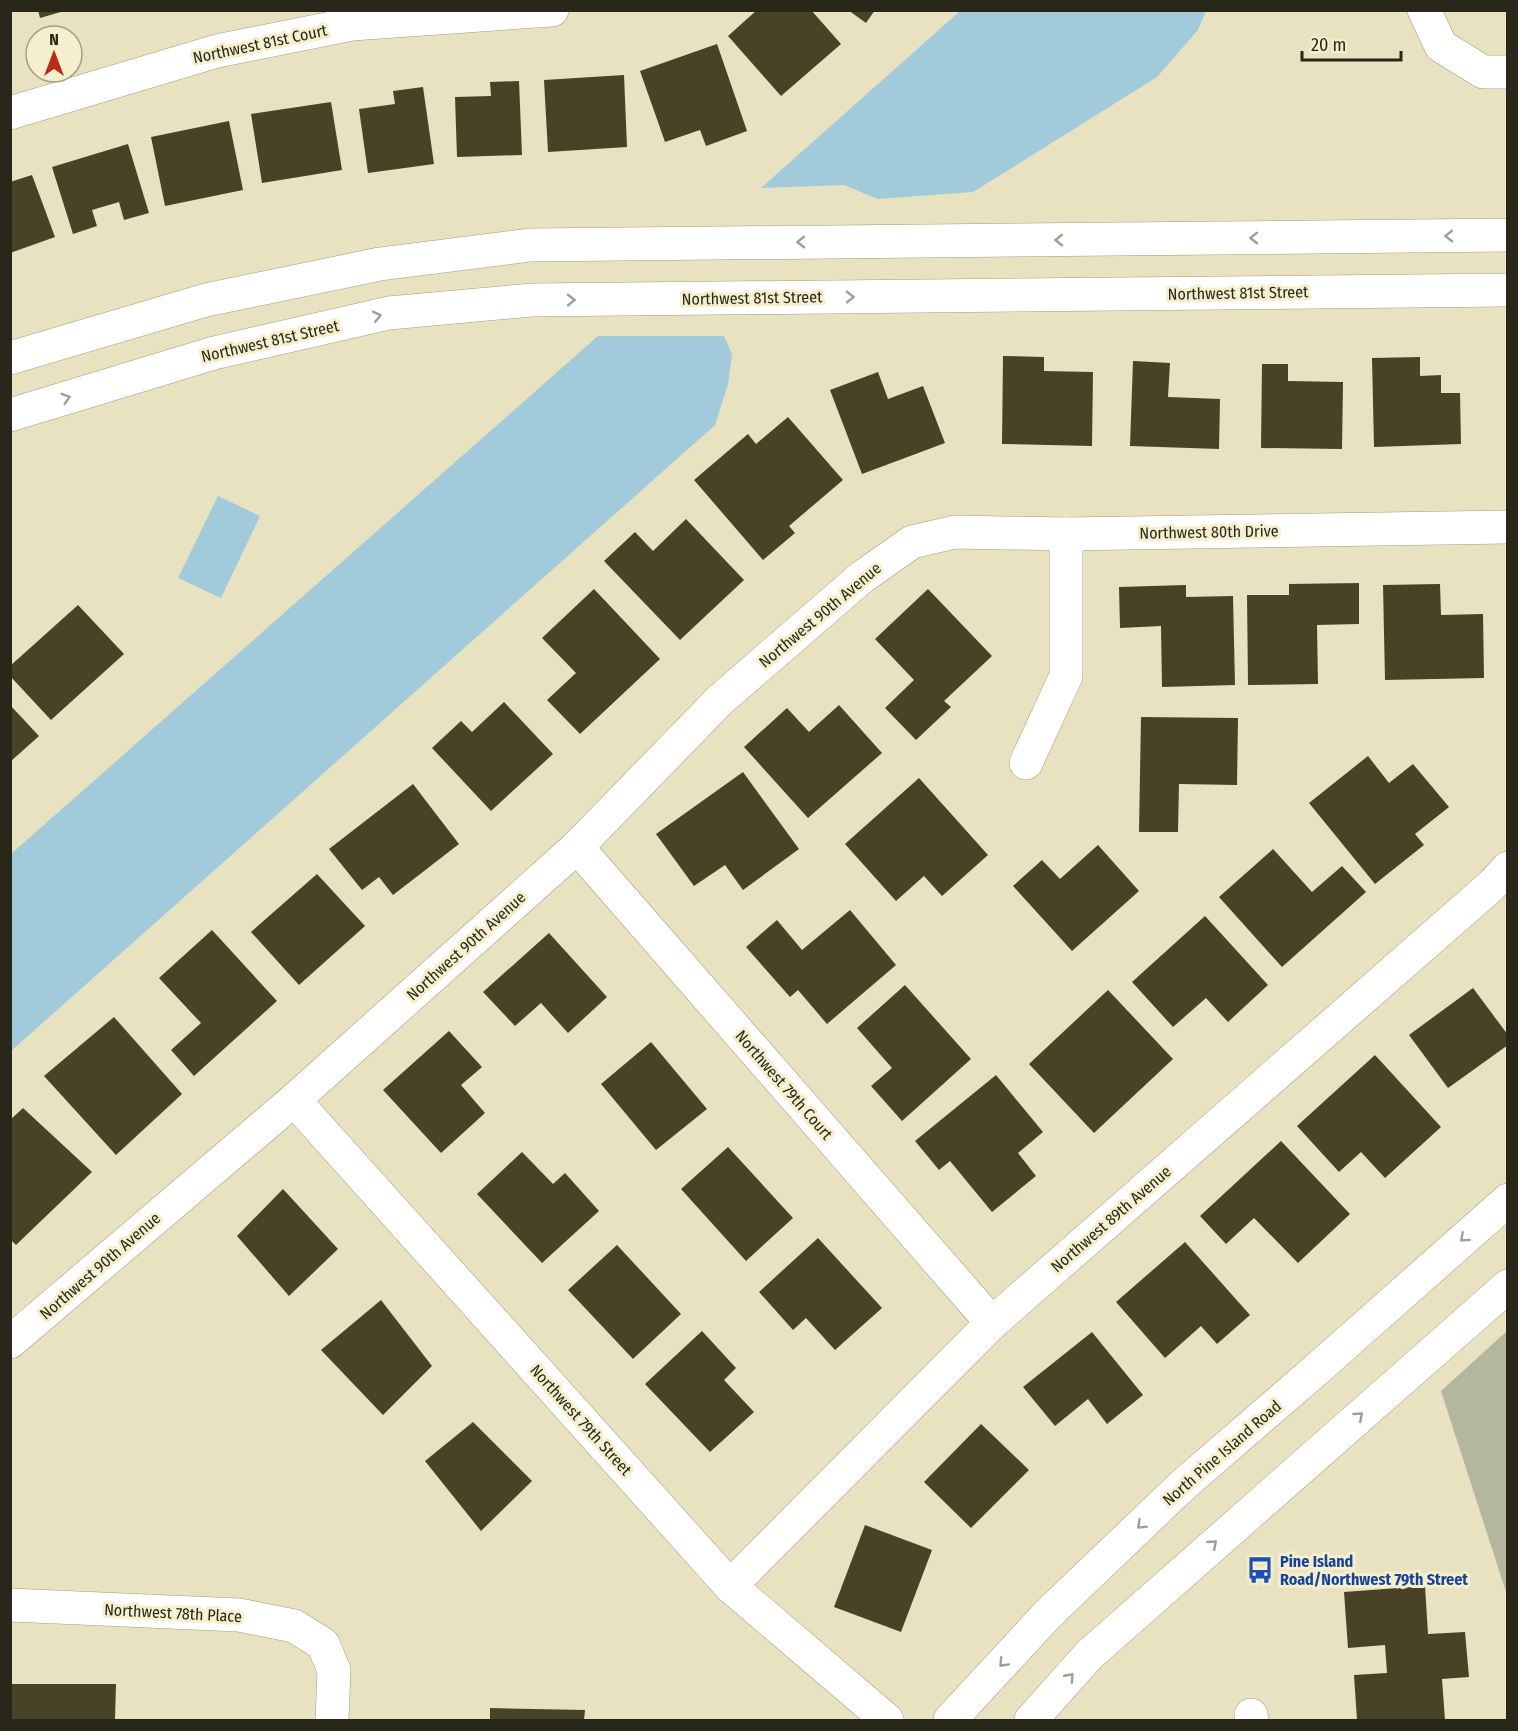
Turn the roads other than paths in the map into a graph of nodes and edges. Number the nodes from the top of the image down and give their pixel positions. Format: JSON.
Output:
{"nodes":[{"id":1,"x":552,"y":10,"type":"edge"},
{"id":2,"x":1424,"y":10,"type":"edge"},
{"id":3,"x":1508,"y":72,"type":"edge"},
{"id":4,"x":10,"y":113,"type":"edge"},
{"id":5,"x":1508,"y":235,"type":"edge"},
{"id":6,"x":1508,"y":290,"type":"edge"},
{"id":7,"x":10,"y":358,"type":"edge"},
{"id":8,"x":10,"y":415,"type":"edge"},
{"id":9,"x":1508,"y":527,"type":"edge"},
{"id":10,"x":1066,"y":534,"type":"junction"},
{"id":11,"x":912,"y":542,"type":"joint"},
{"id":12,"x":1026,"y":763,"type":"dead end"},
{"id":13,"x":577,"y":847,"type":"junction"},
{"id":14,"x":1508,"y":868,"type":"edge"},
{"id":15,"x":294,"y":1100,"type":"junction"},
{"id":16,"x":1508,"y":1200,"type":"edge"},
{"id":17,"x":1508,"y":1286,"type":"edge"},
{"id":18,"x":992,"y":1323,"type":"junction"},
{"id":19,"x":10,"y":1342,"type":"edge"},
{"id":20,"x":730,"y":1586,"type":"junction"},
{"id":21,"x":10,"y":1605,"type":"edge"},
{"id":22,"x":332,"y":1720,"type":"edge"},
{"id":23,"x":887,"y":1720,"type":"edge"},
{"id":24,"x":950,"y":1720,"type":"edge"},
{"id":25,"x":1031,"y":1720,"type":"edge"}],
"edges":[{"from":1,"to":4,"type":"street","name":"Northwest 81st Court"},
{"from":2,"to":3,"type":"street"},
{"from":5,"to":7,"type":"street","one_way":true},
{"from":8,"to":6,"type":"street","name":"Northwest 81st Street","one_way":true},
{"from":9,"to":10,"type":"street","name":"Northwest 80th Drive"},
{"from":10,"to":11,"type":"street","name":"Northwest 80th Drive"},
{"from":10,"to":12,"type":"street"},
{"from":11,"to":13,"type":"street","name":"Northwest 90th Avenue"},
{"from":13,"to":15,"type":"street","name":"Northwest 90th Avenue"},
{"from":13,"to":18,"type":"street","name":"Northwest 79th Court"},
{"from":14,"to":18,"type":"street","name":"Northwest 89th Avenue"},
{"from":15,"to":19,"type":"street","name":"Northwest 90th Avenue"},
{"from":15,"to":20,"type":"street","name":"Northwest 79th Street"},
{"from":16,"to":24,"type":"street","name":"North Pine Island Road","one_way":true},
{"from":25,"to":17,"type":"street","one_way":true},
{"from":18,"to":20,"type":"street","name":"Northwest 89th Avenue"},
{"from":20,"to":23,"type":"street","name":"Northwest 79th Street"},
{"from":21,"to":22,"type":"street","name":"Northwest 78th Place"}]}
